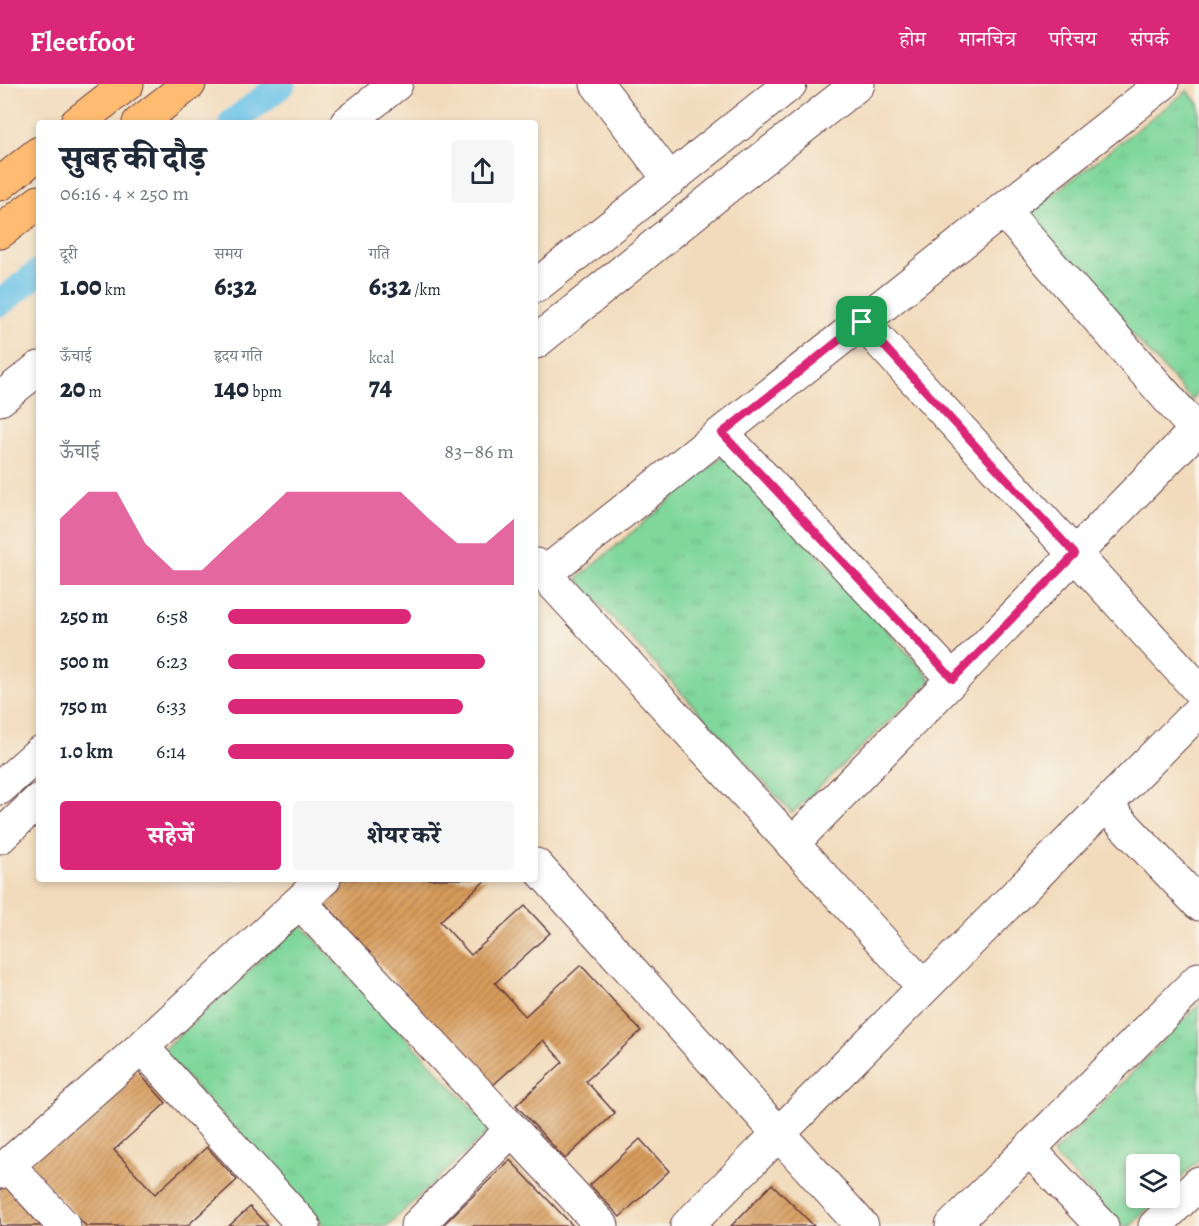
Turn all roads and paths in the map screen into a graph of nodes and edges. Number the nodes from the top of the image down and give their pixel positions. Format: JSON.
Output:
{"nodes":[{"id":1,"x":127,"y":84,"type":"edge"},
{"id":2,"x":189,"y":84,"type":"edge"},
{"id":3,"x":396,"y":84,"type":"edge"},
{"id":4,"x":597,"y":84,"type":"edge"},
{"id":5,"x":790,"y":84,"type":"edge"},
{"id":6,"x":858,"y":84,"type":"edge"},
{"id":7,"x":1162,"y":84,"type":"edge"},
{"id":8,"x":81,"y":120,"type":"edge"},
{"id":9,"x":143,"y":120,"type":"edge"},
{"id":10,"x":351,"y":120,"type":"edge"},
{"id":11,"x":36,"y":155,"type":"edge"},
{"id":12,"x":670,"y":180,"type":"junction"},
{"id":13,"x":0,"y":184,"type":"edge"},
{"id":14,"x":36,"y":204,"type":"edge"},
{"id":15,"x":1003,"y":210,"type":"junction"},
{"id":16,"x":0,"y":232,"type":"edge"},
{"id":17,"x":538,"y":284,"type":"edge"},
{"id":18,"x":862,"y":322,"type":"junction"},
{"id":19,"x":538,"y":340,"type":"edge"},
{"id":20,"x":36,"y":370,"type":"edge"},
{"id":21,"x":0,"y":399,"type":"edge"},
{"id":22,"x":1197,"y":428,"type":"edge"},
{"id":23,"x":722,"y":433,"type":"junction"},
{"id":24,"x":1075,"y":554,"type":"junction"},
{"id":25,"x":540,"y":570,"type":"edge"},
{"id":26,"x":953,"y":679,"type":"junction"},
{"id":27,"x":1199,"y":690,"type":"edge"},
{"id":28,"x":1199,"y":711,"type":"edge"},
{"id":29,"x":36,"y":756,"type":"edge"},
{"id":30,"x":0,"y":788,"type":"edge"},
{"id":31,"x":36,"y":803,"type":"edge"},
{"id":32,"x":1105,"y":805,"type":"junction"},
{"id":33,"x":0,"y":837,"type":"edge"},
{"id":34,"x":792,"y":844,"type":"junction"},
{"id":35,"x":538,"y":866,"type":"edge"},
{"id":36,"x":321,"y":882,"type":"edge"},
{"id":37,"x":300,"y":902,"type":"junction"},
{"id":38,"x":1199,"y":904,"type":"edge"},
{"id":39,"x":1199,"y":979,"type":"edge"},
{"id":40,"x":924,"y":987,"type":"junction"},
{"id":41,"x":142,"y":1047,"type":"junction"},
{"id":42,"x":512,"y":1129,"type":"junction"},
{"id":43,"x":778,"y":1133,"type":"junction"},
{"id":44,"x":1029,"y":1149,"type":"junction"},
{"id":45,"x":4,"y":1169,"type":"edge"},
{"id":46,"x":1199,"y":1183,"type":"edge"},
{"id":47,"x":64,"y":1226,"type":"edge"},
{"id":48,"x":304,"y":1226,"type":"edge"},
{"id":49,"x":417,"y":1226,"type":"edge"},
{"id":50,"x":602,"y":1226,"type":"edge"},
{"id":51,"x":687,"y":1226,"type":"edge"},
{"id":52,"x":862,"y":1226,"type":"edge"},
{"id":53,"x":952,"y":1226,"type":"edge"},
{"id":54,"x":1102,"y":1226,"type":"edge"},
{"id":55,"x":1155,"y":1226,"type":"edge"}],
"edges":[{"from":1,"to":8,"type":"main road"},
{"from":2,"to":9,"type":"main road"},
{"from":3,"to":10,"type":"street"},
{"from":4,"to":12,"type":"street"},
{"from":5,"to":12,"type":"street"},
{"from":6,"to":19,"type":"street"},
{"from":7,"to":15,"type":"street"},
{"from":11,"to":13,"type":"main road"},
{"from":12,"to":17,"type":"street"},
{"from":14,"to":16,"type":"main road"},
{"from":15,"to":18,"type":"street"},
{"from":15,"to":22,"type":"street"},
{"from":18,"to":23,"type":"street"},
{"from":18,"to":24,"type":"street"},
{"from":20,"to":21,"type":"street"},
{"from":22,"to":24,"type":"street"},
{"from":23,"to":25,"type":"street"},
{"from":23,"to":26,"type":"street"},
{"from":24,"to":26,"type":"street"},
{"from":24,"to":27,"type":"street"},
{"from":25,"to":34,"type":"street"},
{"from":26,"to":34,"type":"street"},
{"from":28,"to":32,"type":"street"},
{"from":29,"to":30,"type":"street"},
{"from":31,"to":33,"type":"street"},
{"from":32,"to":38,"type":"street"},
{"from":32,"to":40,"type":"street"},
{"from":34,"to":40,"type":"street"},
{"from":35,"to":43,"type":"street"},
{"from":36,"to":37,"type":"street"},
{"from":37,"to":41,"type":"street"},
{"from":37,"to":42,"type":"street"},
{"from":39,"to":44,"type":"street"},
{"from":40,"to":43,"type":"street"},
{"from":41,"to":45,"type":"street"},
{"from":41,"to":48,"type":"street"},
{"from":42,"to":49,"type":"street"},
{"from":42,"to":50,"type":"street"},
{"from":43,"to":51,"type":"street"},
{"from":43,"to":52,"type":"street"},
{"from":44,"to":53,"type":"street"},
{"from":44,"to":54,"type":"street"},
{"from":45,"to":47,"type":"street"},
{"from":46,"to":55,"type":"street"}]}
